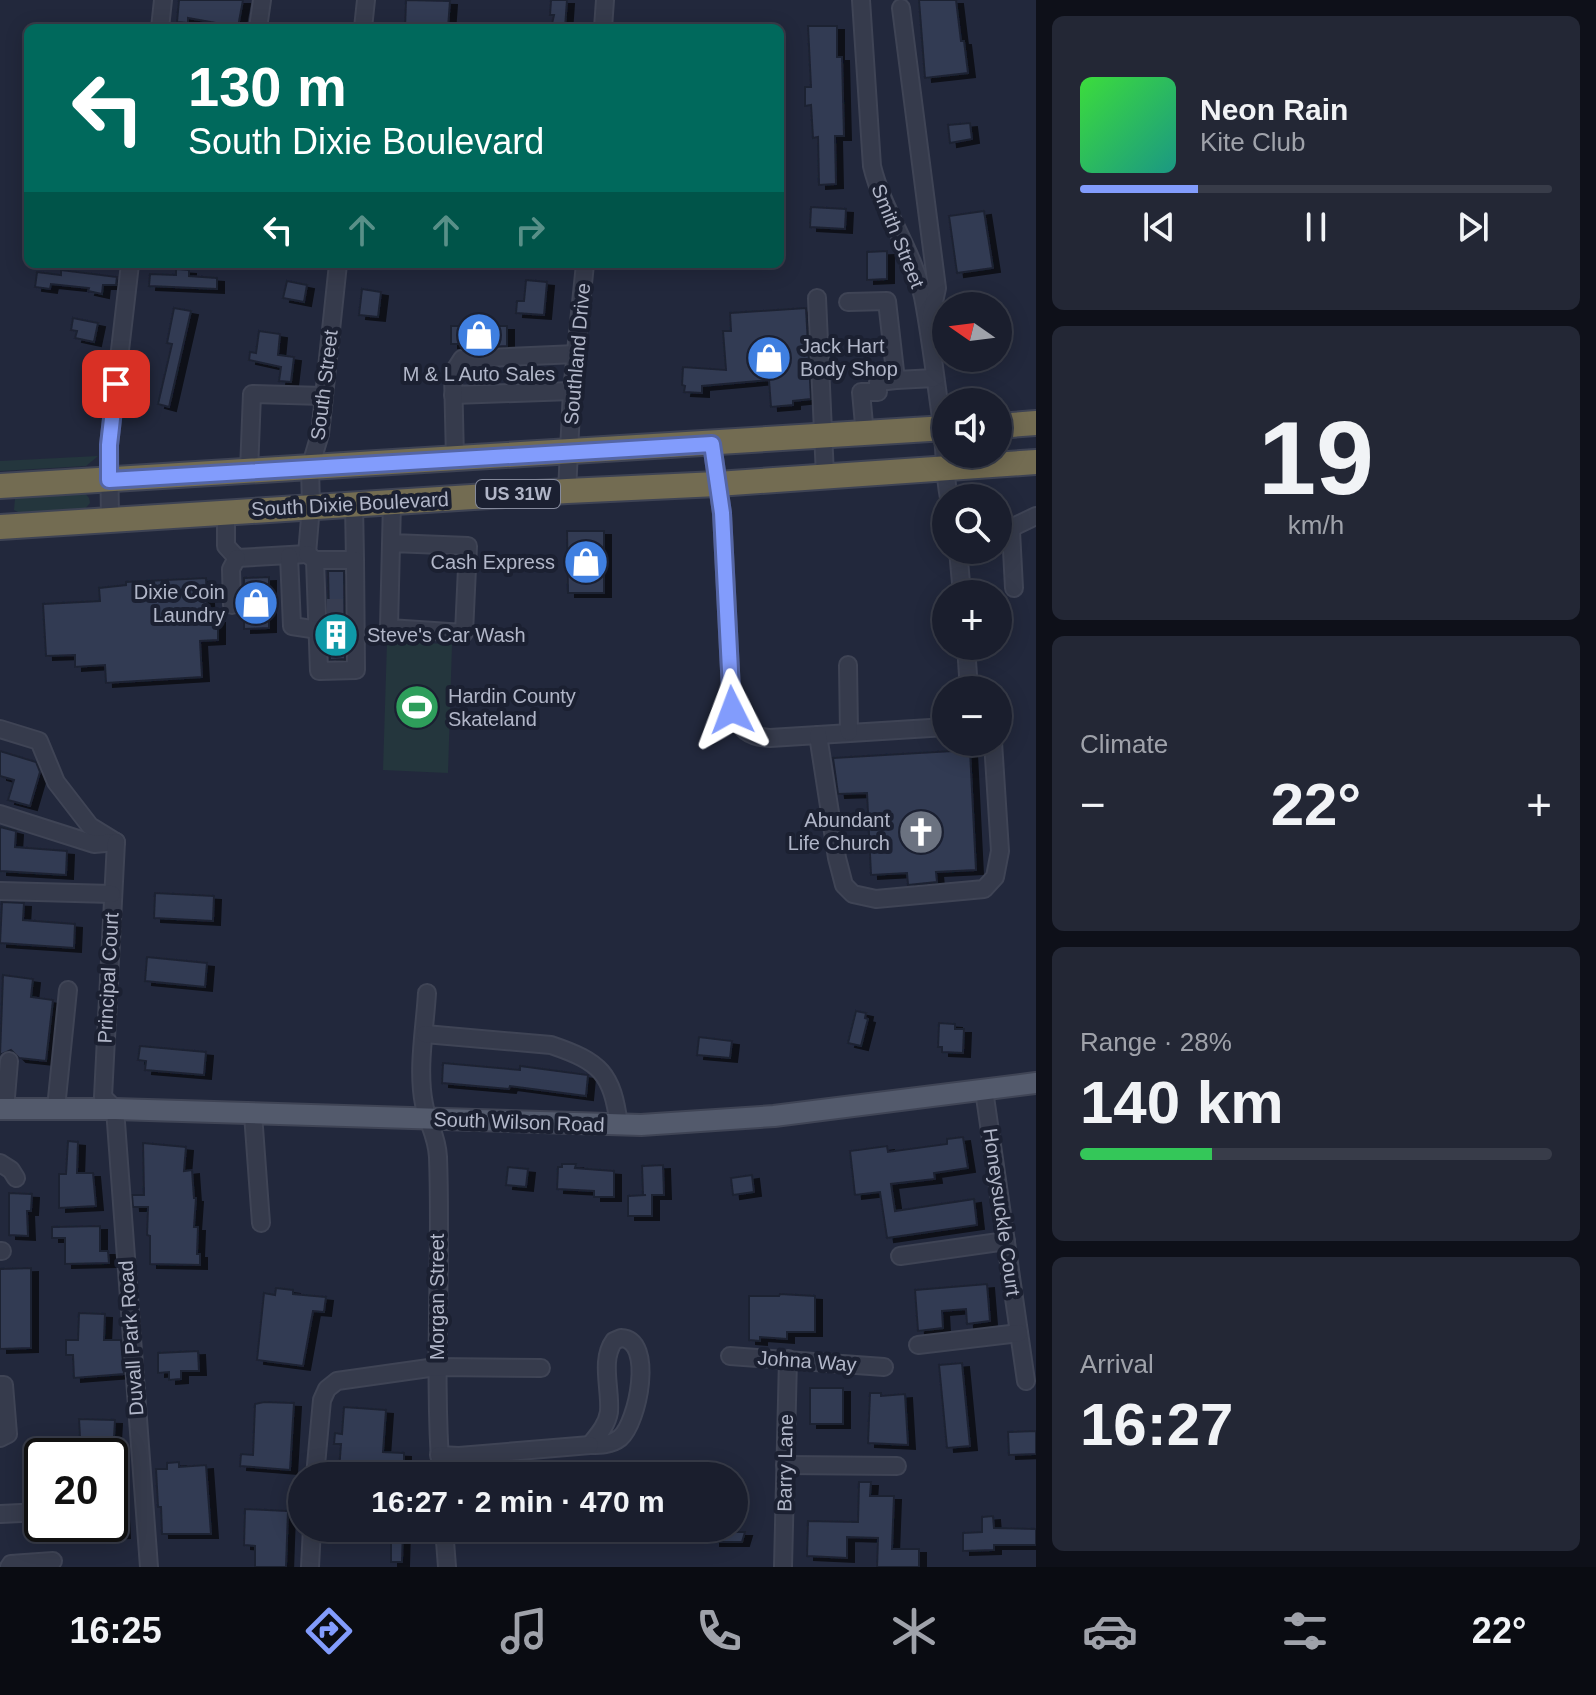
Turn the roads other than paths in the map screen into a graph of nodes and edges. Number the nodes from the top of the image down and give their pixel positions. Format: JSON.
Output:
{"nodes":[{"id":1,"x":163,"y":0,"type":"edge"},
{"id":2,"x":262,"y":0,"type":"edge"},
{"id":3,"x":366,"y":0,"type":"edge"},
{"id":4,"x":605,"y":0,"type":"edge"},
{"id":5,"x":861,"y":0,"type":"edge"},
{"id":6,"x":901,"y":8,"type":"dead end"},
{"id":7,"x":160,"y":24,"type":"edge"},
{"id":8,"x":259,"y":24,"type":"edge"},
{"id":9,"x":363,"y":24,"type":"edge"},
{"id":10,"x":603,"y":24,"type":"edge"},
{"id":11,"x":130,"y":268,"type":"edge"},
{"id":12,"x":338,"y":268,"type":"edge"},
{"id":13,"x":585,"y":268,"type":"edge"},
{"id":14,"x":817,"y":298,"type":"dead end"},
{"id":15,"x":848,"y":302,"type":"dead end"},
{"id":16,"x":927,"y":329,"type":"junction"},
{"id":17,"x":576,"y":354,"type":"junction"},
{"id":18,"x":935,"y":378,"type":"junction"},
{"id":19,"x":896,"y":380,"type":"junction"},
{"id":20,"x":937,"y":388,"type":"edge"},
{"id":21,"x":572,"y":391,"type":"junction"},
{"id":22,"x":453,"y":395,"type":"junction"},
{"id":23,"x":323,"y":396,"type":"junction"},
{"id":24,"x":1036,"y":423,"type":"edge"},
{"id":25,"x":1012,"y":425,"type":"edge"},
{"id":26,"x":932,"y":430,"type":"edge"},
{"id":27,"x":865,"y":435,"type":"junction"},
{"id":28,"x":823,"y":437,"type":"junction"},
{"id":29,"x":712,"y":444,"type":"junction"},
{"id":30,"x":570,"y":453,"type":"junction"},
{"id":31,"x":455,"y":459,"type":"junction"},
{"id":32,"x":1036,"y":462,"type":"edge"},
{"id":33,"x":310,"y":468,"type":"junction"},
{"id":34,"x":944,"y":470,"type":"junction"},
{"id":35,"x":249,"y":471,"type":"junction"},
{"id":36,"x":825,"y":476,"type":"junction"},
{"id":37,"x":109,"y":480,"type":"junction"},
{"id":38,"x":717,"y":484,"type":"junction"},
{"id":39,"x":946,"y":484,"type":"edge"},
{"id":40,"x":0,"y":486,"type":"edge"},
{"id":41,"x":567,"y":491,"type":"junction"},
{"id":42,"x":392,"y":502,"type":"junction"},
{"id":43,"x":354,"y":504,"type":"junction"},
{"id":44,"x":311,"y":506,"type":"junction"},
{"id":45,"x":226,"y":512,"type":"junction"},
{"id":46,"x":1036,"y":516,"type":"edge"},
{"id":47,"x":110,"y":519,"type":"junction"},
{"id":48,"x":0,"y":527,"type":"edge"},
{"id":49,"x":392,"y":543,"type":"junction"},
{"id":50,"x":289,"y":556,"type":"junction"},
{"id":51,"x":311,"y":557,"type":"junction"},
{"id":52,"x":237,"y":558,"type":"junction"},
{"id":53,"x":355,"y":560,"type":"junction"},
{"id":54,"x":1014,"y":588,"type":"dead end"},
{"id":55,"x":232,"y":605,"type":"dead end"},
{"id":56,"x":322,"y":607,"type":"junction"},
{"id":57,"x":291,"y":608,"type":"junction"},
{"id":58,"x":318,"y":630,"type":"junction"},
{"id":59,"x":848,"y":665,"type":"dead end"},
{"id":60,"x":932,"y":728,"type":"edge"},
{"id":61,"x":0,"y":729,"type":"edge"},
{"id":62,"x":849,"y":732,"type":"junction"},
{"id":63,"x":818,"y":735,"type":"junction"},
{"id":64,"x":994,"y":756,"type":"edge"},
{"id":65,"x":0,"y":814,"type":"edge"},
{"id":66,"x":116,"y":842,"type":"junction"},
{"id":67,"x":0,"y":891,"type":"edge"},
{"id":68,"x":112,"y":894,"type":"junction"},
{"id":69,"x":68,"y":990,"type":"dead end"},
{"id":70,"x":427,"y":993,"type":"dead end"},
{"id":71,"x":425,"y":1034,"type":"junction"},
{"id":72,"x":9,"y":1061,"type":"dead end"},
{"id":73,"x":1036,"y":1083,"type":"edge"},
{"id":74,"x":984,"y":1090,"type":"junction"},
{"id":75,"x":56,"y":1108,"type":"junction"},
{"id":76,"x":2,"y":1109,"type":"edge"},
{"id":77,"x":115,"y":1109,"type":"junction"},
{"id":78,"x":253,"y":1114,"type":"junction"},
{"id":79,"x":431,"y":1119,"type":"junction"},
{"id":80,"x":619,"y":1125,"type":"junction"},
{"id":81,"x":0,"y":1163,"type":"edge"},
{"id":82,"x":16,"y":1178,"type":"dead end"},
{"id":83,"x":261,"y":1223,"type":"dead end"},
{"id":84,"x":1006,"y":1241,"type":"junction"},
{"id":85,"x":900,"y":1256,"type":"dead end"},
{"id":86,"x":1026,"y":1344,"type":"edge"},
{"id":87,"x":918,"y":1345,"type":"dead end"},
{"id":88,"x":730,"y":1356,"type":"dead end"},
{"id":89,"x":788,"y":1359,"type":"junction"},
{"id":90,"x":436,"y":1367,"type":"junction"},
{"id":91,"x":884,"y":1367,"type":"dead end"},
{"id":92,"x":541,"y":1368,"type":"dead end"},
{"id":93,"x":1026,"y":1381,"type":"dead end"},
{"id":94,"x":0,"y":1385,"type":"edge"},
{"id":95,"x":0,"y":1438,"type":"edge"},
{"id":96,"x":590,"y":1445,"type":"junction"},
{"id":97,"x":439,"y":1455,"type":"junction"},
{"id":98,"x":316,"y":1462,"type":"edge"},
{"id":99,"x":440,"y":1462,"type":"edge"},
{"id":100,"x":785,"y":1465,"type":"junction"},
{"id":101,"x":897,"y":1466,"type":"dead end"},
{"id":102,"x":24,"y":1513,"type":"edge"},
{"id":103,"x":0,"y":1514,"type":"edge"},
{"id":104,"x":311,"y":1542,"type":"edge"},
{"id":105,"x":445,"y":1542,"type":"edge"},
{"id":106,"x":7,"y":1561,"type":"edge"},
{"id":107,"x":53,"y":1561,"type":"dead end"},
{"id":108,"x":149,"y":1567,"type":"edge"},
{"id":109,"x":310,"y":1567,"type":"edge"},
{"id":110,"x":447,"y":1567,"type":"edge"},
{"id":111,"x":783,"y":1567,"type":"edge"}],
"edges":[{"from":1,"to":7,"type":"street"},
{"from":2,"to":8,"type":"street"},
{"from":3,"to":9,"type":"street"},
{"from":4,"to":10,"type":"street"},
{"from":5,"to":16,"type":"street","name":"Smith Street"},
{"from":6,"to":16,"type":"street"},
{"from":11,"to":37,"type":"street"},
{"from":12,"to":23,"type":"street","name":"South Street"},
{"from":13,"to":17,"type":"street","name":"Southland Drive"},
{"from":14,"to":28,"type":"street"},
{"from":15,"to":19,"type":"street"},
{"from":16,"to":18,"type":"street","name":"Smith Street"},
{"from":17,"to":21,"type":"street","name":"Southland Drive"},
{"from":17,"to":22,"type":"street"},
{"from":18,"to":19,"type":"street"},
{"from":18,"to":20,"type":"street","name":"Smith Street"},
{"from":19,"to":27,"type":"street"},
{"from":21,"to":22,"type":"street"},
{"from":21,"to":30,"type":"street","name":"Southland Drive"},
{"from":22,"to":31,"type":"street"},
{"from":23,"to":33,"type":"street","name":"South Street"},
{"from":23,"to":35,"type":"street"},
{"from":24,"to":25,"type":"highway"},
{"from":26,"to":27,"type":"highway","name":"South Dixie Boulevard","number":"US 31W"},
{"from":27,"to":28,"type":"highway","name":"South Dixie Boulevard","number":"US 31W"},
{"from":28,"to":29,"type":"highway","name":"South Dixie Boulevard","number":"US 31W"},
{"from":28,"to":36,"type":"street"},
{"from":29,"to":30,"type":"highway","name":"South Dixie Boulevard","number":"US 31W"},
{"from":29,"to":38,"type":"street"},
{"from":30,"to":31,"type":"highway","name":"South Dixie Boulevard","number":"US 31W"},
{"from":30,"to":41,"type":"street","name":"Southland Drive"},
{"from":31,"to":33,"type":"highway","name":"South Dixie Boulevard","number":"US 31W"},
{"from":32,"to":34,"type":"highway","name":"South Dixie Boulevard","number":"US 31W"},
{"from":33,"to":35,"type":"highway","name":"South Dixie Boulevard","number":"US 31W"},
{"from":33,"to":44,"type":"street","name":"South Street"},
{"from":34,"to":36,"type":"highway","name":"South Dixie Boulevard","number":"US 31W"},
{"from":34,"to":39,"type":"street","name":"Smith Street"},
{"from":35,"to":37,"type":"highway","name":"South Dixie Boulevard","number":"US 31W"},
{"from":36,"to":38,"type":"highway","name":"South Dixie Boulevard","number":"US 31W"},
{"from":37,"to":40,"type":"highway","name":"South Dixie Boulevard","number":"US 31W"},
{"from":37,"to":47,"type":"street"},
{"from":38,"to":41,"type":"highway","name":"South Dixie Boulevard","number":"US 31W"},
{"from":38,"to":63,"type":"street"},
{"from":41,"to":42,"type":"highway","name":"South Dixie Boulevard","number":"US 31W"},
{"from":42,"to":43,"type":"highway","name":"South Dixie Boulevard","number":"US 31W"},
{"from":42,"to":49,"type":"street"},
{"from":43,"to":44,"type":"highway","name":"South Dixie Boulevard","number":"US 31W"},
{"from":43,"to":53,"type":"street"},
{"from":44,"to":45,"type":"highway","name":"South Dixie Boulevard","number":"US 31W"},
{"from":44,"to":51,"type":"street","name":"South Street"},
{"from":45,"to":47,"type":"highway","name":"South Dixie Boulevard","number":"US 31W"},
{"from":45,"to":52,"type":"street"},
{"from":46,"to":54,"type":"street"},
{"from":47,"to":48,"type":"highway","name":"South Dixie Boulevard","number":"US 31W"},
{"from":49,"to":49,"type":"street"},
{"from":50,"to":51,"type":"street"},
{"from":50,"to":52,"type":"street"},
{"from":50,"to":57,"type":"street"},
{"from":51,"to":53,"type":"street"},
{"from":51,"to":56,"type":"street","name":"South Street"},
{"from":52,"to":55,"type":"street"},
{"from":53,"to":58,"type":"street","name":"South Street"},
{"from":56,"to":57,"type":"street"},
{"from":56,"to":58,"type":"street","name":"South Street"},
{"from":57,"to":58,"type":"street"},
{"from":59,"to":62,"type":"street"},
{"from":60,"to":62,"type":"street"},
{"from":61,"to":66,"type":"street"},
{"from":62,"to":63,"type":"street"},
{"from":63,"to":64,"type":"street"},
{"from":65,"to":66,"type":"street"},
{"from":66,"to":68,"type":"street","name":"Principal Court"},
{"from":67,"to":68,"type":"street"},
{"from":68,"to":77,"type":"street","name":"Principal Court"},
{"from":69,"to":75,"type":"street"},
{"from":70,"to":71,"type":"street","name":"Morgan Street"},
{"from":71,"to":79,"type":"street","name":"Morgan Street"},
{"from":71,"to":80,"type":"street"},
{"from":72,"to":76,"type":"street"},
{"from":73,"to":74,"type":"main road","name":"South Wilson Road"},
{"from":74,"to":80,"type":"main road","name":"South Wilson Road"},
{"from":74,"to":84,"type":"street","name":"Honeysuckle Court"},
{"from":75,"to":76,"type":"main road","name":"South Wilson Road"},
{"from":75,"to":77,"type":"main road","name":"South Wilson Road"},
{"from":77,"to":78,"type":"main road","name":"South Wilson Road"},
{"from":77,"to":108,"type":"street","name":"Duvall Park Road"},
{"from":78,"to":79,"type":"main road","name":"South Wilson Road"},
{"from":78,"to":83,"type":"street"},
{"from":79,"to":80,"type":"main road","name":"South Wilson Road"},
{"from":79,"to":90,"type":"street","name":"Morgan Street"},
{"from":81,"to":82,"type":"street"},
{"from":84,"to":85,"type":"street"},
{"from":84,"to":86,"type":"street","name":"Honeysuckle Court"},
{"from":86,"to":87,"type":"street"},
{"from":86,"to":93,"type":"street","name":"Honeysuckle Court"},
{"from":88,"to":89,"type":"street","name":"Johna Way"},
{"from":89,"to":91,"type":"street","name":"Johna Way"},
{"from":89,"to":100,"type":"street","name":"Barry Lane"},
{"from":90,"to":92,"type":"street"},
{"from":90,"to":97,"type":"street","name":"Morgan Street"},
{"from":90,"to":98,"type":"street"},
{"from":94,"to":95,"type":"street"},
{"from":96,"to":96,"type":"street"},
{"from":96,"to":97,"type":"street"},
{"from":97,"to":99,"type":"street","name":"Morgan Street"},
{"from":100,"to":101,"type":"street"},
{"from":100,"to":111,"type":"street","name":"Barry Lane"},
{"from":102,"to":103,"type":"street"},
{"from":104,"to":109,"type":"street"},
{"from":105,"to":110,"type":"street"},
{"from":106,"to":107,"type":"street"}]}
